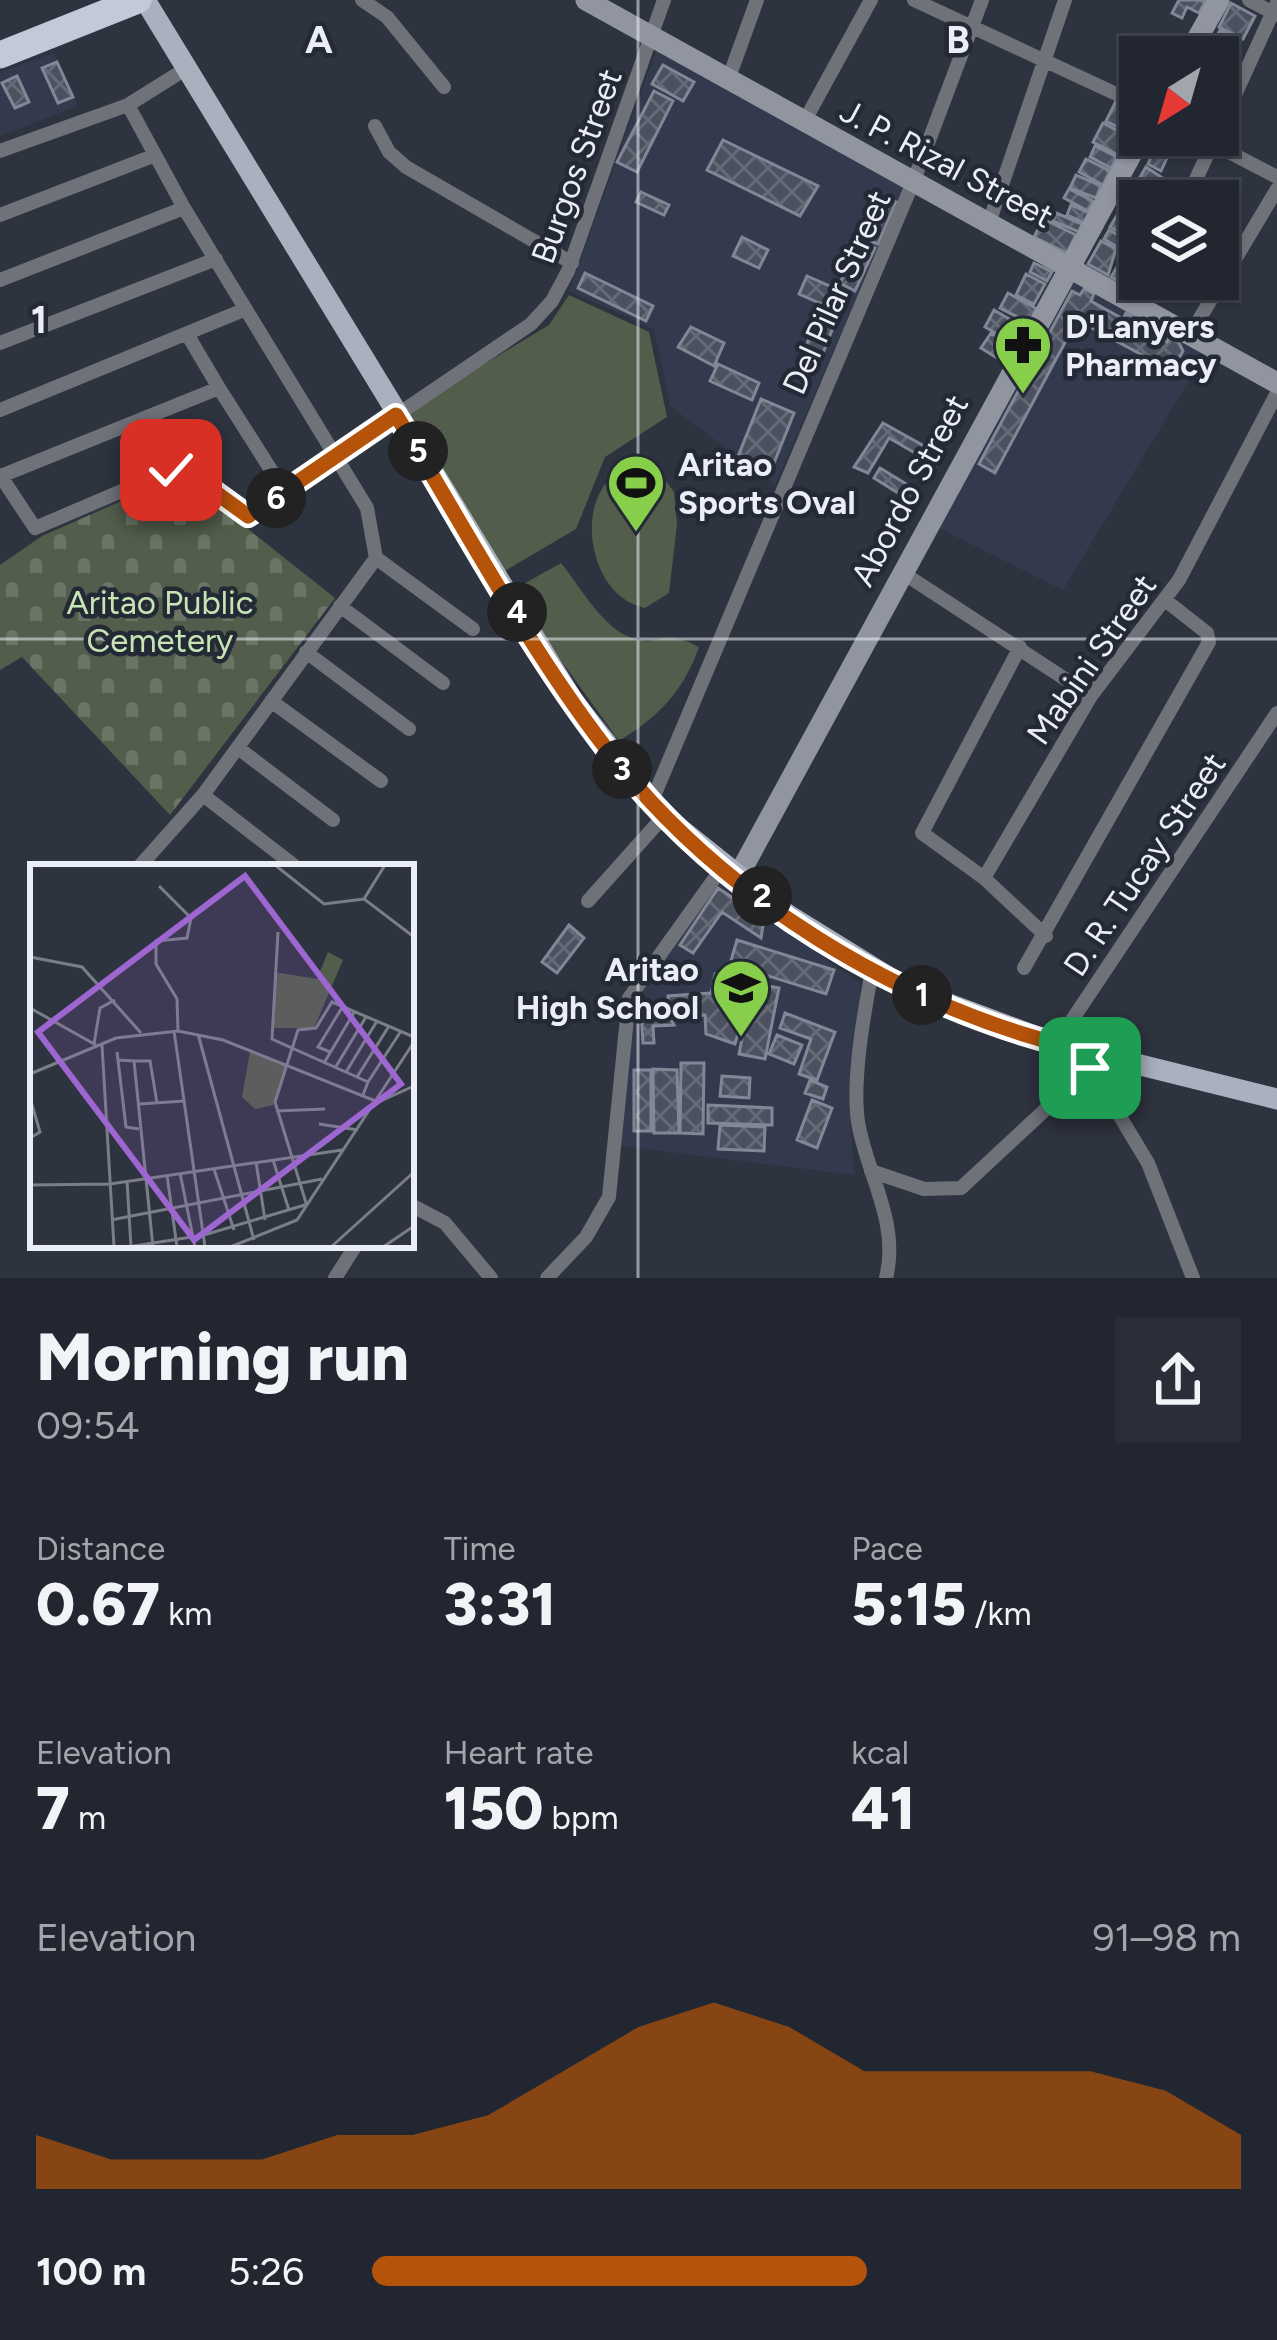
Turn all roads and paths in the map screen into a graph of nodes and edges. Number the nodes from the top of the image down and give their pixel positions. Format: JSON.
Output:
{"nodes":[{"id":1,"x":141,"y":0,"type":"edge"},
{"id":2,"x":362,"y":0,"type":"edge"},
{"id":3,"x":586,"y":0,"type":"edge"},
{"id":4,"x":664,"y":0,"type":"edge"},
{"id":5,"x":757,"y":0,"type":"edge"},
{"id":6,"x":871,"y":0,"type":"edge"},
{"id":7,"x":914,"y":0,"type":"edge"},
{"id":8,"x":982,"y":0,"type":"edge"},
{"id":9,"x":1065,"y":0,"type":"edge"},
{"id":10,"x":1219,"y":0,"type":"edge"},
{"id":11,"x":1249,"y":0,"type":"edge"},
{"id":12,"x":1276,"y":10,"type":"edge"},
{"id":13,"x":971,"y":26,"type":"junction"},
{"id":14,"x":651,"y":36,"type":"junction"},
{"id":15,"x":1198,"y":36,"type":"edge"},
{"id":16,"x":0,"y":56,"type":"edge"},
{"id":17,"x":1046,"y":59,"type":"junction"},
{"id":18,"x":187,"y":68,"type":"junction"},
{"id":19,"x":728,"y":80,"type":"junction"},
{"id":20,"x":444,"y":87,"type":"dead end"},
{"id":21,"x":1239,"y":88,"type":"edge"},
{"id":22,"x":1119,"y":95,"type":"edge"},
{"id":23,"x":128,"y":105,"type":"junction"},
{"id":24,"x":804,"y":122,"type":"junction"},
{"id":25,"x":375,"y":126,"type":"dead end"},
{"id":26,"x":0,"y":151,"type":"edge"},
{"id":27,"x":1239,"y":152,"type":"edge"},
{"id":28,"x":153,"y":156,"type":"junction"},
{"id":29,"x":1130,"y":156,"type":"edge"},
{"id":30,"x":1277,"y":177,"type":"edge"},
{"id":31,"x":914,"y":180,"type":"junction"},
{"id":32,"x":1277,"y":189,"type":"edge"},
{"id":33,"x":184,"y":208,"type":"junction"},
{"id":34,"x":0,"y":215,"type":"edge"},
{"id":35,"x":990,"y":220,"type":"junction"},
{"id":36,"x":216,"y":259,"type":"junction"},
{"id":37,"x":572,"y":262,"type":"junction"},
{"id":38,"x":1067,"y":266,"type":"junction"},
{"id":39,"x":0,"y":280,"type":"edge"},
{"id":40,"x":1133,"y":302,"type":"joint"},
{"id":41,"x":246,"y":309,"type":"junction"},
{"id":42,"x":187,"y":334,"type":"junction"},
{"id":43,"x":1191,"y":334,"type":"junction"},
{"id":44,"x":0,"y":343,"type":"edge"},
{"id":45,"x":1277,"y":383,"type":"edge"},
{"id":46,"x":219,"y":388,"type":"junction"},
{"id":47,"x":1277,"y":393,"type":"edge"},
{"id":48,"x":0,"y":410,"type":"edge"},
{"id":49,"x":396,"y":415,"type":"junction"},
{"id":50,"x":334,"y":460,"type":"junction"},
{"id":51,"x":0,"y":476,"type":"edge"},
{"id":52,"x":284,"y":492,"type":"junction"},
{"id":53,"x":376,"y":558,"type":"junction"},
{"id":54,"x":903,"y":573,"type":"junction"},
{"id":55,"x":1166,"y":600,"type":"junction"},
{"id":56,"x":340,"y":606,"type":"junction"},
{"id":57,"x":473,"y":629,"type":"dead end"},
{"id":58,"x":1020,"y":647,"type":"junction"},
{"id":59,"x":306,"y":652,"type":"junction"},
{"id":60,"x":443,"y":683,"type":"dead end"},
{"id":61,"x":1091,"y":696,"type":"junction"},
{"id":62,"x":271,"y":701,"type":"junction"},
{"id":63,"x":1277,"y":713,"type":"edge"},
{"id":64,"x":409,"y":729,"type":"dead end"},
{"id":65,"x":238,"y":748,"type":"junction"},
{"id":66,"x":381,"y":782,"type":"dead end"},
{"id":67,"x":203,"y":795,"type":"junction"},
{"id":68,"x":658,"y":809,"type":"junction"},
{"id":69,"x":333,"y":820,"type":"dead end"},
{"id":70,"x":143,"y":864,"type":"edge"},
{"id":71,"x":292,"y":864,"type":"edge"},
{"id":72,"x":730,"y":873,"type":"junction"},
{"id":73,"x":984,"y":878,"type":"junction"},
{"id":74,"x":588,"y":901,"type":"dead end"},
{"id":75,"x":1046,"y":936,"type":"junction"},
{"id":76,"x":1024,"y":968,"type":"dead end"},
{"id":77,"x":872,"y":971,"type":"junction"},
{"id":78,"x":1056,"y":1044,"type":"junction"},
{"id":79,"x":1086,"y":1059,"type":"junction"},
{"id":80,"x":1277,"y":1099,"type":"edge"},
{"id":81,"x":871,"y":1172,"type":"junction"},
{"id":82,"x":414,"y":1206,"type":"edge"},
{"id":83,"x":354,"y":1248,"type":"edge"},
{"id":84,"x":335,"y":1278,"type":"edge"},
{"id":85,"x":490,"y":1278,"type":"edge"},
{"id":86,"x":547,"y":1278,"type":"edge"},
{"id":87,"x":886,"y":1278,"type":"edge"},
{"id":88,"x":1193,"y":1278,"type":"edge"}],
"edges":[{"from":1,"to":16,"type":"highway"},
{"from":1,"to":18,"type":"main road"},
{"from":2,"to":20,"type":"street"},
{"from":3,"to":14,"type":"street","name":"J. P. Rizal Street"},
{"from":4,"to":14,"type":"street","name":"Burgos Street"},
{"from":5,"to":19,"type":"street"},
{"from":6,"to":24,"type":"street"},
{"from":7,"to":13,"type":"street"},
{"from":8,"to":13,"type":"street","name":"Del Pilar Street"},
{"from":9,"to":17,"type":"street"},
{"from":10,"to":15,"type":"street"},
{"from":11,"to":12,"type":"street"},
{"from":12,"to":21,"type":"street"},
{"from":13,"to":17,"type":"street"},
{"from":13,"to":31,"type":"street","name":"Del Pilar Street"},
{"from":14,"to":19,"type":"street","name":"J. P. Rizal Street"},
{"from":14,"to":37,"type":"street","name":"Burgos Street"},
{"from":17,"to":22,"type":"street"},
{"from":17,"to":35,"type":"street"},
{"from":18,"to":23,"type":"street"},
{"from":18,"to":49,"type":"main road"},
{"from":19,"to":24,"type":"street","name":"J. P. Rizal Street"},
{"from":23,"to":26,"type":"street"},
{"from":23,"to":28,"type":"street"},
{"from":24,"to":31,"type":"street","name":"J. P. Rizal Street"},
{"from":25,"to":37,"type":"street"},
{"from":27,"to":30,"type":"street"},
{"from":28,"to":33,"type":"street"},
{"from":28,"to":34,"type":"street"},
{"from":29,"to":38,"type":"street","name":"Abordo Street"},
{"from":31,"to":35,"type":"street","name":"J. P. Rizal Street"},
{"from":31,"to":68,"type":"street","name":"Del Pilar Street"},
{"from":32,"to":43,"type":"street"},
{"from":33,"to":36,"type":"street"},
{"from":33,"to":39,"type":"street"},
{"from":35,"to":38,"type":"street","name":"J. P. Rizal Street"},
{"from":36,"to":41,"type":"street"},
{"from":36,"to":44,"type":"street"},
{"from":37,"to":49,"type":"street","name":"Burgos Street"},
{"from":38,"to":40,"type":"street","name":"J. P. Rizal Street"},
{"from":38,"to":54,"type":"street","name":"Abordo Street"},
{"from":40,"to":43,"type":"street","name":"J. P. Rizal Street"},
{"from":41,"to":42,"type":"street"},
{"from":41,"to":50,"type":"street"},
{"from":42,"to":46,"type":"street"},
{"from":42,"to":48,"type":"street"},
{"from":43,"to":45,"type":"street","name":"J. P. Rizal Street"},
{"from":46,"to":51,"type":"street"},
{"from":46,"to":52,"type":"street"},
{"from":47,"to":55,"type":"street","name":"Mabini Street"},
{"from":49,"to":50,"type":"street","name":"Burgos Street"},
{"from":49,"to":68,"type":"main road"},
{"from":50,"to":52,"type":"street","name":"Burgos Street"},
{"from":50,"to":53,"type":"street"},
{"from":51,"to":52,"type":"street","name":"Burgos Street"},
{"from":53,"to":56,"type":"street"},
{"from":53,"to":57,"type":"street"},
{"from":54,"to":58,"type":"street"},
{"from":54,"to":72,"type":"street","name":"Abordo Street"},
{"from":55,"to":61,"type":"street","name":"Mabini Street"},
{"from":55,"to":75,"type":"street"},
{"from":56,"to":59,"type":"street"},
{"from":56,"to":60,"type":"street"},
{"from":58,"to":61,"type":"street"},
{"from":58,"to":73,"type":"street"},
{"from":59,"to":62,"type":"street"},
{"from":59,"to":64,"type":"street"},
{"from":61,"to":73,"type":"street","name":"Mabini Street"},
{"from":62,"to":65,"type":"street"},
{"from":62,"to":66,"type":"street"},
{"from":63,"to":78,"type":"street","name":"D. R. Tucay Street"},
{"from":65,"to":67,"type":"street"},
{"from":65,"to":69,"type":"street"},
{"from":67,"to":70,"type":"street"},
{"from":67,"to":71,"type":"street"},
{"from":68,"to":72,"type":"main road"},
{"from":68,"to":74,"type":"street","name":"Del Pilar Street"},
{"from":72,"to":77,"type":"main road"},
{"from":72,"to":86,"type":"street"},
{"from":73,"to":75,"type":"street"},
{"from":75,"to":76,"type":"street"},
{"from":77,"to":78,"type":"main road"},
{"from":77,"to":81,"type":"street"},
{"from":78,"to":79,"type":"main road"},
{"from":79,"to":80,"type":"main road"},
{"from":79,"to":81,"type":"street"},
{"from":79,"to":88,"type":"street"},
{"from":81,"to":87,"type":"street"},
{"from":82,"to":85,"type":"street"},
{"from":83,"to":84,"type":"street"}]}
